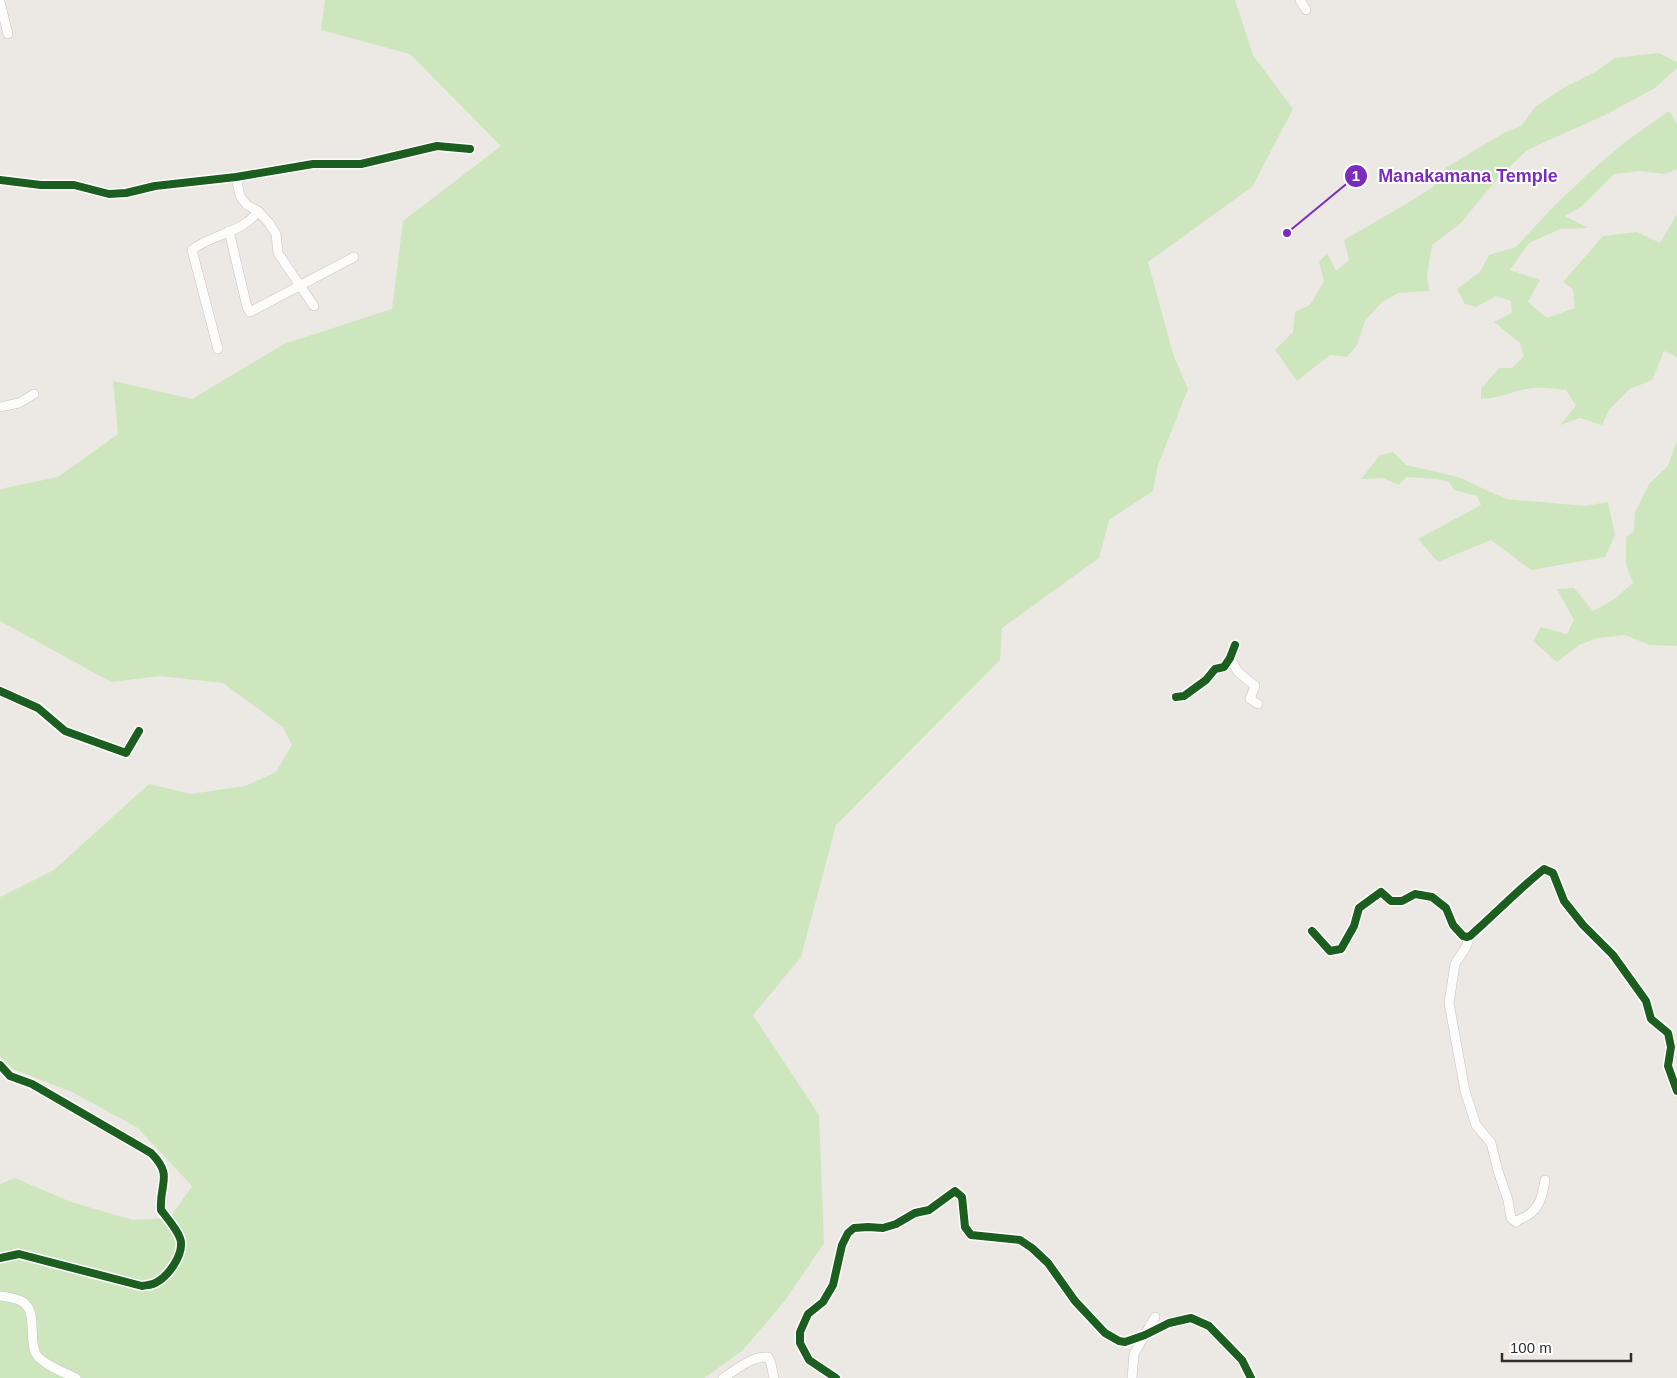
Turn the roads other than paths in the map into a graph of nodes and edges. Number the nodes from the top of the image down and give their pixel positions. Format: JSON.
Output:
{"nodes":[{"id":1,"x":1300,"y":0,"type":"edge"},
{"id":2,"x":0,"y":2,"type":"edge"},
{"id":3,"x":1306,"y":10,"type":"dead end"},
{"id":4,"x":8,"y":34,"type":"dead end"},
{"id":5,"x":470,"y":149,"type":"dead end"},
{"id":6,"x":236,"y":177,"type":"junction"},
{"id":7,"x":0,"y":180,"type":"edge"},
{"id":8,"x":258,"y":211,"type":"junction"},
{"id":9,"x":229,"y":231,"type":"junction"},
{"id":10,"x":354,"y":257,"type":"dead end"},
{"id":11,"x":300,"y":286,"type":"junction"},
{"id":12,"x":314,"y":306,"type":"dead end"},
{"id":13,"x":218,"y":349,"type":"dead end"},
{"id":14,"x":34,"y":394,"type":"dead end"},
{"id":15,"x":0,"y":406,"type":"edge"},
{"id":16,"x":1235,"y":645,"type":"dead end"},
{"id":17,"x":1230,"y":658,"type":"junction"},
{"id":18,"x":0,"y":691,"type":"edge"},
{"id":19,"x":1176,"y":697,"type":"dead end"},
{"id":20,"x":1258,"y":704,"type":"dead end"},
{"id":21,"x":139,"y":731,"type":"dead end"},
{"id":22,"x":1312,"y":931,"type":"dead end"},
{"id":23,"x":1470,"y":936,"type":"junction"},
{"id":24,"x":0,"y":1065,"type":"edge"},
{"id":25,"x":1677,"y":1091,"type":"edge"},
{"id":26,"x":1545,"y":1180,"type":"dead end"},
{"id":27,"x":0,"y":1258,"type":"edge"},
{"id":28,"x":0,"y":1296,"type":"edge"},
{"id":29,"x":1155,"y":1316,"type":"dead end"},
{"id":30,"x":1145,"y":1335,"type":"junction"},
{"id":31,"x":76,"y":1378,"type":"edge"},
{"id":32,"x":723,"y":1378,"type":"edge"},
{"id":33,"x":774,"y":1378,"type":"edge"},
{"id":34,"x":836,"y":1378,"type":"edge"},
{"id":35,"x":1132,"y":1378,"type":"edge"},
{"id":36,"x":1251,"y":1378,"type":"edge"}],
"edges":[{"from":1,"to":3,"type":"street"},
{"from":2,"to":4,"type":"street"},
{"from":5,"to":6,"type":"street"},
{"from":6,"to":7,"type":"street"},
{"from":6,"to":8,"type":"street"},
{"from":8,"to":9,"type":"street"},
{"from":8,"to":11,"type":"street"},
{"from":9,"to":11,"type":"street"},
{"from":9,"to":13,"type":"street"},
{"from":10,"to":11,"type":"street"},
{"from":11,"to":12,"type":"street"},
{"from":14,"to":15,"type":"street"},
{"from":16,"to":17,"type":"street"},
{"from":17,"to":19,"type":"street"},
{"from":17,"to":20,"type":"street"},
{"from":18,"to":21,"type":"street"},
{"from":22,"to":23,"type":"street"},
{"from":23,"to":25,"type":"street"},
{"from":23,"to":26,"type":"street"},
{"from":24,"to":27,"type":"street"},
{"from":28,"to":31,"type":"street"},
{"from":29,"to":30,"type":"street"},
{"from":30,"to":34,"type":"street"},
{"from":30,"to":35,"type":"street"},
{"from":30,"to":36,"type":"street"},
{"from":32,"to":33,"type":"street"}]}
